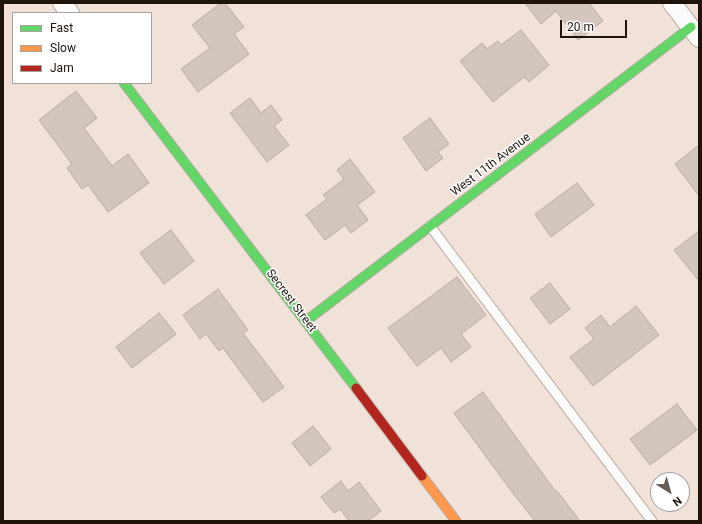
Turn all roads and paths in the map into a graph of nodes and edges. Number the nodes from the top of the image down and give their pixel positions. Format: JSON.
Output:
{"nodes":[{"id":1,"x":62,"y":3,"type":"edge"},
{"id":2,"x":672,"y":3,"type":"edge"},
{"id":3,"x":69,"y":12,"type":"edge"},
{"id":4,"x":695,"y":33,"type":"edge"},
{"id":5,"x":125,"y":84,"type":"edge"},
{"id":6,"x":430,"y":226,"type":"junction"},
{"id":7,"x":306,"y":321,"type":"junction"},
{"id":8,"x":456,"y":521,"type":"edge"},
{"id":9,"x":652,"y":521,"type":"edge"}],
"edges":[{"from":1,"to":3,"type":"street"},
{"from":2,"to":4,"type":"street"},
{"from":4,"to":6,"type":"street","name":"West 11th Avenue"},
{"from":5,"to":7,"type":"street","name":"Secrest Street"},
{"from":6,"to":7,"type":"street","name":"West 11th Avenue"},
{"from":6,"to":9,"type":"lane"},
{"from":7,"to":8,"type":"street","name":"Secrest Street"}]}
